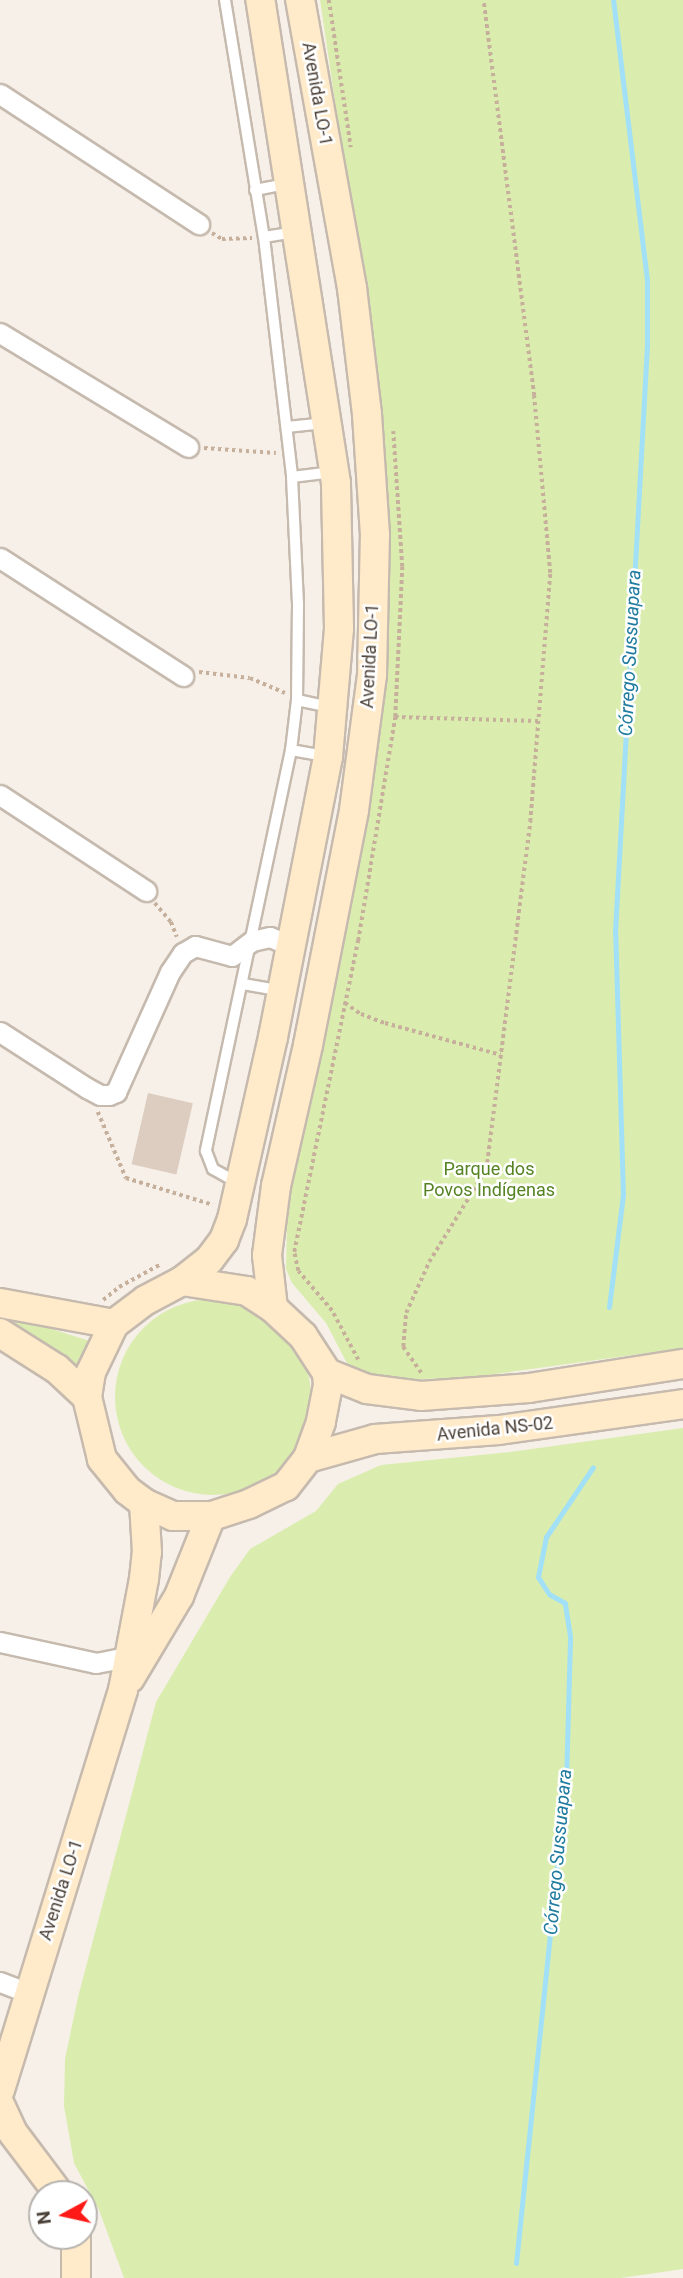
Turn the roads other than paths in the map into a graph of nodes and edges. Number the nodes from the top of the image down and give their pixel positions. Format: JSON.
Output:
{"nodes":[{"id":1,"x":225,"y":0,"type":"edge"},
{"id":2,"x":260,"y":0,"type":"edge"},
{"id":3,"x":300,"y":0,"type":"edge"},
{"id":4,"x":0,"y":94,"type":"edge"},
{"id":5,"x":290,"y":185,"type":"junction"},
{"id":6,"x":255,"y":190,"type":"junction"},
{"id":7,"x":199,"y":223,"type":"road end"},
{"id":8,"x":298,"y":232,"type":"junction"},
{"id":9,"x":264,"y":237,"type":"junction"},
{"id":10,"x":0,"y":333,"type":"edge"},
{"id":11,"x":327,"y":422,"type":"junction"},
{"id":12,"x":287,"y":427,"type":"junction"},
{"id":13,"x":188,"y":447,"type":"road end"},
{"id":14,"x":334,"y":472,"type":"junction"},
{"id":15,"x":292,"y":477,"type":"junction"},
{"id":16,"x":0,"y":558,"type":"edge"},
{"id":17,"x":183,"y":676,"type":"road end"},
{"id":18,"x":297,"y":700,"type":"junction"},
{"id":19,"x":333,"y":707,"type":"junction"},
{"id":20,"x":291,"y":750,"type":"junction"},
{"id":21,"x":328,"y":757,"type":"junction"},
{"id":22,"x":0,"y":795,"type":"edge"},
{"id":23,"x":146,"y":891,"type":"road end"},
{"id":24,"x":252,"y":941,"type":"junction"},
{"id":25,"x":291,"y":946,"type":"junction"},
{"id":26,"x":243,"y":984,"type":"junction"},
{"id":27,"x":281,"y":991,"type":"junction"},
{"id":28,"x":0,"y":1032,"type":"edge"},
{"id":29,"x":240,"y":1184,"type":"junction"},
{"id":30,"x":175,"y":1271,"type":"junction"},
{"id":31,"x":0,"y":1303,"type":"edge"},
{"id":32,"x":273,"y":1308,"type":"junction"},
{"id":33,"x":114,"y":1324,"type":"junction"},
{"id":34,"x":0,"y":1333,"type":"edge"},
{"id":35,"x":683,"y":1364,"type":"edge"},
{"id":36,"x":327,"y":1373,"type":"junction"},
{"id":37,"x":87,"y":1397,"type":"junction"},
{"id":38,"x":683,"y":1404,"type":"edge"},
{"id":39,"x":307,"y":1458,"type":"junction"},
{"id":40,"x":144,"y":1503,"type":"junction"},
{"id":41,"x":211,"y":1516,"type":"junction"},
{"id":42,"x":0,"y":1642,"type":"edge"},
{"id":43,"x":127,"y":1657,"type":"junction"},
{"id":44,"x":123,"y":1690,"type":"junction"},
{"id":45,"x":0,"y":1982,"type":"edge"},
{"id":46,"x":28,"y":1993,"type":"junction"},
{"id":47,"x":6,"y":2046,"type":"edge"},
{"id":48,"x":0,"y":2090,"type":"edge"},
{"id":49,"x":0,"y":2105,"type":"edge"},
{"id":50,"x":48,"y":2180,"type":"edge"},
{"id":51,"x":76,"y":2250,"type":"edge"},
{"id":52,"x":76,"y":2278,"type":"edge"}],
"edges":[{"from":1,"to":6,"type":"lane"},
{"from":2,"to":5,"type":"street","name":"Avenida LO-1"},
{"from":3,"to":32,"type":"street","name":"Avenida LO-1"},
{"from":4,"to":7,"type":"street"},
{"from":5,"to":6,"type":"lane"},
{"from":5,"to":8,"type":"street","name":"Avenida LO-1"},
{"from":6,"to":9,"type":"lane"},
{"from":8,"to":9,"type":"lane"},
{"from":8,"to":11,"type":"street","name":"Avenida LO-1"},
{"from":9,"to":12,"type":"lane"},
{"from":10,"to":13,"type":"street"},
{"from":11,"to":12,"type":"lane"},
{"from":11,"to":14,"type":"street","name":"Avenida LO-1"},
{"from":12,"to":15,"type":"lane"},
{"from":14,"to":15,"type":"lane"},
{"from":14,"to":19,"type":"street","name":"Avenida LO-1"},
{"from":15,"to":18,"type":"lane"},
{"from":16,"to":17,"type":"street"},
{"from":18,"to":19,"type":"lane"},
{"from":18,"to":20,"type":"lane"},
{"from":19,"to":21,"type":"street","name":"Avenida LO-1"},
{"from":20,"to":21,"type":"lane"},
{"from":20,"to":24,"type":"lane"},
{"from":21,"to":25,"type":"street","name":"Avenida LO-1"},
{"from":22,"to":23,"type":"street"},
{"from":24,"to":25,"type":"street"},
{"from":24,"to":26,"type":"lane"},
{"from":24,"to":28,"type":"street"},
{"from":25,"to":27,"type":"street","name":"Avenida LO-1"},
{"from":26,"to":27,"type":"lane"},
{"from":26,"to":29,"type":"lane"},
{"from":27,"to":29,"type":"street","name":"Avenida LO-1"},
{"from":29,"to":30,"type":"street","name":"Avenida LO-1"},
{"from":30,"to":32,"type":"street"},
{"from":30,"to":33,"type":"street"},
{"from":31,"to":33,"type":"street"},
{"from":32,"to":36,"type":"street"},
{"from":33,"to":37,"type":"street"},
{"from":34,"to":37,"type":"street"},
{"from":35,"to":36,"type":"street"},
{"from":36,"to":39,"type":"street"},
{"from":37,"to":40,"type":"street"},
{"from":38,"to":39,"type":"street","name":"Avenida NS-02"},
{"from":39,"to":41,"type":"street"},
{"from":40,"to":41,"type":"street"},
{"from":40,"to":43,"type":"street","name":"Avenida LO-1"},
{"from":41,"to":44,"type":"street","name":"Avenida LO-1"},
{"from":42,"to":43,"type":"street"},
{"from":43,"to":44,"type":"street","name":"Avenida LO-1"},
{"from":44,"to":46,"type":"street","name":"Avenida LO-1"},
{"from":45,"to":46,"type":"street"},
{"from":46,"to":47,"type":"street","name":"Avenida LO-1"},
{"from":47,"to":48,"type":"street","name":"Avenida LO-1"},
{"from":49,"to":50,"type":"street"},
{"from":51,"to":52,"type":"street"}]}
